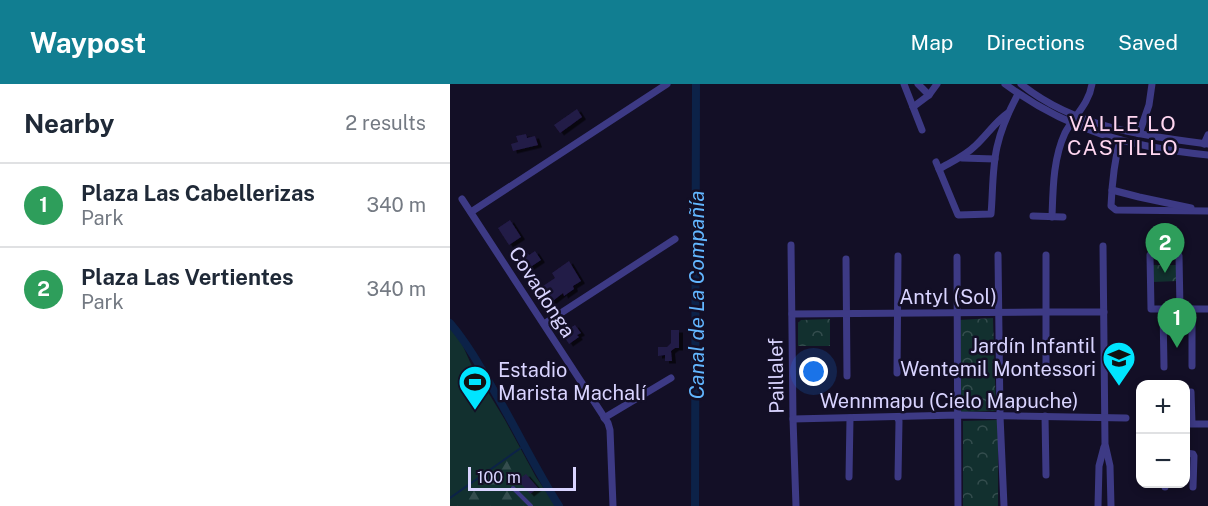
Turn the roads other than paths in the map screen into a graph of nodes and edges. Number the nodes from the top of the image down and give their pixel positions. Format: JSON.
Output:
{"nodes":[{"id":1,"x":667,"y":84,"type":"edge"},
{"id":2,"x":904,"y":84,"type":"edge"},
{"id":3,"x":918,"y":84,"type":"edge"},
{"id":4,"x":937,"y":84,"type":"edge"},
{"id":5,"x":1005,"y":84,"type":"edge"},
{"id":6,"x":1021,"y":84,"type":"edge"},
{"id":7,"x":1092,"y":84,"type":"edge"},
{"id":8,"x":1152,"y":84,"type":"edge"},
{"id":9,"x":1018,"y":94,"type":"junction"},
{"id":10,"x":929,"y":95,"type":"junction"},
{"id":11,"x":913,"y":107,"type":"junction"},
{"id":12,"x":1009,"y":112,"type":"junction"},
{"id":13,"x":1074,"y":120,"type":"junction"},
{"id":14,"x":922,"y":130,"type":"dead end"},
{"id":15,"x":1139,"y":134,"type":"junction"},
{"id":16,"x":1208,"y":135,"type":"edge"},
{"id":17,"x":1120,"y":140,"type":"junction"},
{"id":18,"x":1206,"y":144,"type":"edge"},
{"id":19,"x":1208,"y":155,"type":"edge"},
{"id":20,"x":960,"y":158,"type":"junction"},
{"id":21,"x":995,"y":159,"type":"junction"},
{"id":22,"x":1112,"y":190,"type":"junction"},
{"id":23,"x":462,"y":199,"type":"dead end"},
{"id":24,"x":1208,"y":211,"type":"edge"},
{"id":25,"x":471,"y":212,"type":"junction"},
{"id":26,"x":1034,"y":216,"type":"dead end"},
{"id":27,"x":1052,"y":217,"type":"junction"},
{"id":28,"x":1063,"y":217,"type":"dead end"},
{"id":29,"x":675,"y":239,"type":"dead end"},
{"id":30,"x":791,"y":246,"type":"dead end"},
{"id":31,"x":1103,"y":246,"type":"dead end"},
{"id":32,"x":998,"y":255,"type":"dead end"},
{"id":33,"x":1046,"y":255,"type":"dead end"},
{"id":34,"x":1150,"y":255,"type":"dead end"},
{"id":35,"x":898,"y":256,"type":"dead end"},
{"id":36,"x":1179,"y":256,"type":"dead end"},
{"id":37,"x":957,"y":257,"type":"dead end"},
{"id":38,"x":846,"y":259,"type":"dead end"},
{"id":39,"x":1163,"y":309,"type":"junction"},
{"id":40,"x":1180,"y":309,"type":"junction"},
{"id":41,"x":1192,"y":309,"type":"junction"},
{"id":42,"x":1208,"y":309,"type":"edge"},
{"id":43,"x":1045,"y":312,"type":"junction"},
{"id":44,"x":1104,"y":312,"type":"junction"},
{"id":45,"x":999,"y":313,"type":"junction"},
{"id":46,"x":792,"y":314,"type":"junction"},
{"id":47,"x":846,"y":314,"type":"junction"},
{"id":48,"x":898,"y":314,"type":"junction"},
{"id":49,"x":957,"y":314,"type":"junction"},
{"id":50,"x":544,"y":324,"type":"junction"},
{"id":51,"x":1105,"y":365,"type":"junction"},
{"id":52,"x":1127,"y":366,"type":"dead end"},
{"id":53,"x":1192,"y":366,"type":"dead end"},
{"id":54,"x":1164,"y":367,"type":"dead end"},
{"id":55,"x":897,"y":373,"type":"dead end"},
{"id":56,"x":1046,"y":375,"type":"dead end"},
{"id":57,"x":846,"y":376,"type":"dead end"},
{"id":58,"x":672,"y":378,"type":"dead end"},
{"id":59,"x":1191,"y":392,"type":"dead end"},
{"id":60,"x":1190,"y":408,"type":"edge"},
{"id":61,"x":958,"y":415,"type":"junction"},
{"id":62,"x":1000,"y":416,"type":"junction"},
{"id":63,"x":1045,"y":416,"type":"junction"},
{"id":64,"x":897,"y":417,"type":"junction"},
{"id":65,"x":1105,"y":417,"type":"junction"},
{"id":66,"x":604,"y":418,"type":"junction"},
{"id":67,"x":850,"y":418,"type":"junction"},
{"id":68,"x":1126,"y":418,"type":"dead end"},
{"id":69,"x":793,"y":419,"type":"junction"},
{"id":70,"x":1190,"y":424,"type":"edge"},
{"id":71,"x":1208,"y":424,"type":"edge"},
{"id":72,"x":1105,"y":444,"type":"junction"},
{"id":73,"x":1190,"y":454,"type":"edge"},
{"id":74,"x":1046,"y":475,"type":"dead end"},
{"id":75,"x":849,"y":477,"type":"dead end"},
{"id":76,"x":898,"y":477,"type":"dead end"},
{"id":77,"x":1193,"y":486,"type":"dead end"},
{"id":78,"x":513,"y":488,"type":"dead end"},
{"id":79,"x":531,"y":506,"type":"edge"},
{"id":80,"x":613,"y":506,"type":"edge"},
{"id":81,"x":796,"y":506,"type":"edge"},
{"id":82,"x":958,"y":506,"type":"edge"},
{"id":83,"x":1004,"y":506,"type":"edge"},
{"id":84,"x":1098,"y":506,"type":"edge"},
{"id":85,"x":1111,"y":506,"type":"edge"}],
"edges":[{"from":1,"to":25,"type":"street"},
{"from":2,"to":11,"type":"street"},
{"from":3,"to":10,"type":"street"},
{"from":4,"to":10,"type":"street"},
{"from":5,"to":9,"type":"street"},
{"from":6,"to":13,"type":"street"},
{"from":7,"to":13,"type":"street"},
{"from":8,"to":15,"type":"street"},
{"from":9,"to":12,"type":"street"},
{"from":9,"to":13,"type":"street"},
{"from":10,"to":11,"type":"street"},
{"from":11,"to":14,"type":"street"},
{"from":12,"to":20,"type":"street"},
{"from":12,"to":21,"type":"street"},
{"from":13,"to":15,"type":"street"},
{"from":13,"to":17,"type":"street"},
{"from":13,"to":27,"type":"street"},
{"from":15,"to":18,"type":"street"},
{"from":16,"to":18,"type":"street"},
{"from":17,"to":19,"type":"street"},
{"from":17,"to":22,"type":"street"},
{"from":20,"to":21,"type":"street"},
{"from":20,"to":21,"type":"street"},
{"from":22,"to":24,"type":"street"},
{"from":22,"to":24,"type":"street"},
{"from":23,"to":25,"type":"street","name":"Covadonga"},
{"from":25,"to":50,"type":"street","name":"Covadonga"},
{"from":26,"to":27,"type":"street"},
{"from":27,"to":28,"type":"street"},
{"from":29,"to":50,"type":"street"},
{"from":30,"to":46,"type":"street","name":"Paillalef"},
{"from":31,"to":44,"type":"street"},
{"from":32,"to":45,"type":"street"},
{"from":33,"to":43,"type":"street"},
{"from":34,"to":39,"type":"street"},
{"from":35,"to":48,"type":"street"},
{"from":36,"to":40,"type":"street"},
{"from":37,"to":49,"type":"street"},
{"from":38,"to":47,"type":"street"},
{"from":39,"to":40,"type":"street"},
{"from":39,"to":54,"type":"street"},
{"from":40,"to":41,"type":"street"},
{"from":41,"to":42,"type":"street"},
{"from":41,"to":53,"type":"street"},
{"from":43,"to":44,"type":"street","name":"Antyl (Sol)"},
{"from":43,"to":45,"type":"street","name":"Antyl (Sol)"},
{"from":43,"to":56,"type":"street"},
{"from":44,"to":51,"type":"street"},
{"from":45,"to":49,"type":"street","name":"Antyl (Sol)"},
{"from":45,"to":62,"type":"street"},
{"from":46,"to":47,"type":"street","name":"Antyl (Sol)"},
{"from":46,"to":69,"type":"street","name":"Paillalef"},
{"from":47,"to":48,"type":"street","name":"Antyl (Sol)"},
{"from":47,"to":57,"type":"street"},
{"from":48,"to":49,"type":"street","name":"Antyl (Sol)"},
{"from":48,"to":55,"type":"street"},
{"from":49,"to":61,"type":"street"},
{"from":50,"to":66,"type":"street","name":"Covadonga"},
{"from":51,"to":52,"type":"street"},
{"from":51,"to":65,"type":"street"},
{"from":58,"to":66,"type":"street"},
{"from":59,"to":60,"type":"street"},
{"from":61,"to":62,"type":"street","name":"Wennmapu (Cielo Mapuche)"},
{"from":61,"to":64,"type":"street","name":"Wennmapu (Cielo Mapuche)"},
{"from":61,"to":82,"type":"street"},
{"from":62,"to":63,"type":"street","name":"Wennmapu (Cielo Mapuche)"},
{"from":62,"to":83,"type":"street"},
{"from":63,"to":65,"type":"street","name":"Wennmapu (Cielo Mapuche)"},
{"from":63,"to":74,"type":"street"},
{"from":64,"to":67,"type":"street","name":"Wennmapu (Cielo Mapuche)"},
{"from":64,"to":76,"type":"street"},
{"from":65,"to":68,"type":"street","name":"Wennmapu (Cielo Mapuche)"},
{"from":65,"to":72,"type":"street"},
{"from":66,"to":80,"type":"street","name":"Covadonga"},
{"from":67,"to":69,"type":"street","name":"Wennmapu (Cielo Mapuche)"},
{"from":67,"to":75,"type":"street"},
{"from":69,"to":81,"type":"street","name":"Paillalef"},
{"from":70,"to":71,"type":"street"},
{"from":72,"to":84,"type":"street"},
{"from":72,"to":85,"type":"street"},
{"from":73,"to":77,"type":"street"},
{"from":78,"to":79,"type":"lane"}]}
